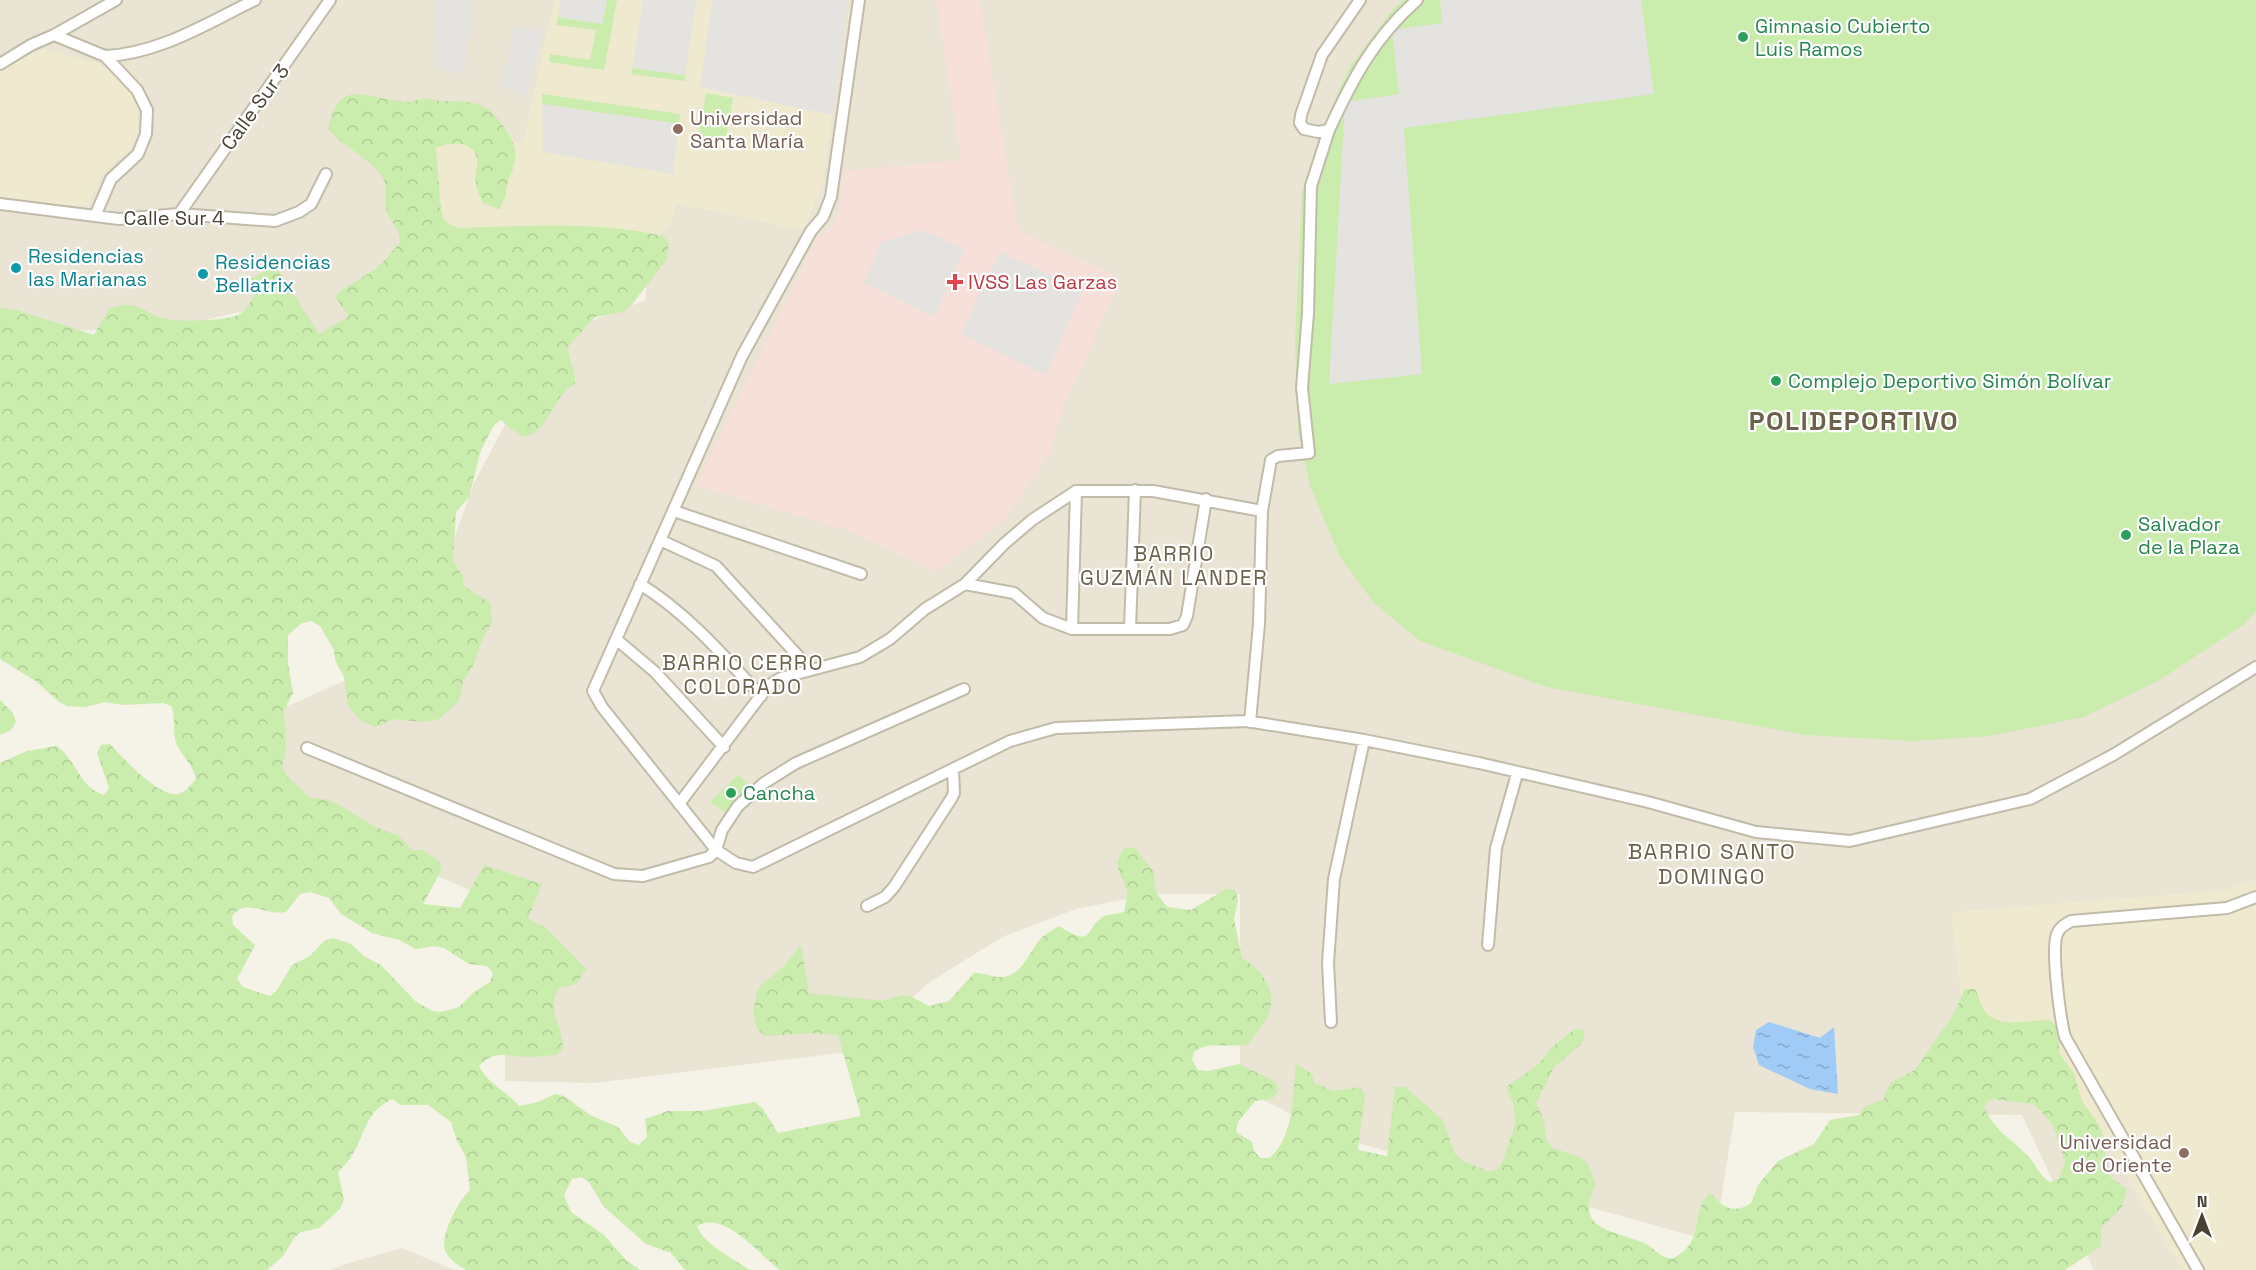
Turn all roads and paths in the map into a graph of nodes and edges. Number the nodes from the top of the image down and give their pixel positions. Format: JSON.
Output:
{"nodes":[{"id":1,"x":116,"y":0,"type":"edge"},
{"id":2,"x":255,"y":0,"type":"edge"},
{"id":3,"x":330,"y":0,"type":"edge"},
{"id":4,"x":859,"y":0,"type":"edge"},
{"id":5,"x":1360,"y":0,"type":"edge"},
{"id":6,"x":1417,"y":0,"type":"edge"},
{"id":7,"x":54,"y":35,"type":"junction"},
{"id":8,"x":105,"y":56,"type":"junction"},
{"id":9,"x":0,"y":64,"type":"edge"},
{"id":10,"x":1329,"y":130,"type":"junction"},
{"id":11,"x":326,"y":174,"type":"dead end"},
{"id":12,"x":0,"y":204,"type":"edge"},
{"id":13,"x":180,"y":214,"type":"junction"},
{"id":14,"x":95,"y":216,"type":"junction"},
{"id":15,"x":1135,"y":490,"type":"junction"},
{"id":16,"x":1076,"y":491,"type":"junction"},
{"id":17,"x":1206,"y":499,"type":"junction"},
{"id":18,"x":1262,"y":511,"type":"junction"},
{"id":19,"x":674,"y":512,"type":"junction"},
{"id":20,"x":660,"y":540,"type":"junction"},
{"id":21,"x":861,"y":574,"type":"dead end"},
{"id":22,"x":640,"y":584,"type":"junction"},
{"id":23,"x":965,"y":584,"type":"junction"},
{"id":24,"x":1072,"y":629,"type":"junction"},
{"id":25,"x":1130,"y":629,"type":"junction"},
{"id":26,"x":616,"y":639,"type":"junction"},
{"id":27,"x":2256,"y":667,"type":"edge"},
{"id":28,"x":810,"y":669,"type":"junction"},
{"id":29,"x":963,"y":689,"type":"dead end"},
{"id":30,"x":761,"y":696,"type":"junction"},
{"id":31,"x":1250,"y":722,"type":"junction"},
{"id":32,"x":1364,"y":740,"type":"junction"},
{"id":33,"x":724,"y":747,"type":"junction"},
{"id":34,"x":307,"y":748,"type":"dead end"},
{"id":35,"x":953,"y":770,"type":"junction"},
{"id":36,"x":1517,"y":774,"type":"junction"},
{"id":37,"x":679,"y":804,"type":"junction"},
{"id":38,"x":716,"y":850,"type":"junction"},
{"id":39,"x":2256,"y":897,"type":"edge"},
{"id":40,"x":867,"y":906,"type":"dead end"},
{"id":41,"x":1488,"y":945,"type":"dead end"},
{"id":42,"x":1331,"y":1022,"type":"dead end"},
{"id":43,"x":2198,"y":1270,"type":"edge"}],
"edges":[{"from":1,"to":7,"type":"street"},
{"from":2,"to":8,"type":"street"},
{"from":3,"to":13,"type":"street","name":"Calle Sur 3"},
{"from":4,"to":19,"type":"street"},
{"from":5,"to":10,"type":"street"},
{"from":6,"to":10,"type":"street"},
{"from":7,"to":8,"type":"street"},
{"from":7,"to":9,"type":"street"},
{"from":8,"to":14,"type":"street"},
{"from":10,"to":18,"type":"street"},
{"from":11,"to":13,"type":"street","name":"Calle Sur 4"},
{"from":12,"to":14,"type":"street","name":"Calle Sur 4"},
{"from":13,"to":14,"type":"street","name":"Calle Sur 4"},
{"from":15,"to":16,"type":"street"},
{"from":15,"to":17,"type":"street"},
{"from":15,"to":25,"type":"street"},
{"from":16,"to":23,"type":"street"},
{"from":16,"to":24,"type":"street"},
{"from":17,"to":18,"type":"street"},
{"from":17,"to":25,"type":"street"},
{"from":18,"to":31,"type":"street"},
{"from":19,"to":20,"type":"street"},
{"from":19,"to":21,"type":"street"},
{"from":20,"to":22,"type":"street"},
{"from":20,"to":28,"type":"street"},
{"from":22,"to":26,"type":"street"},
{"from":22,"to":30,"type":"street"},
{"from":23,"to":24,"type":"street"},
{"from":23,"to":28,"type":"street"},
{"from":24,"to":25,"type":"street"},
{"from":26,"to":33,"type":"street"},
{"from":26,"to":37,"type":"street"},
{"from":27,"to":36,"type":"street"},
{"from":28,"to":30,"type":"street"},
{"from":29,"to":38,"type":"street"},
{"from":30,"to":33,"type":"street"},
{"from":31,"to":32,"type":"street"},
{"from":31,"to":35,"type":"street"},
{"from":32,"to":36,"type":"street"},
{"from":32,"to":42,"type":"street"},
{"from":33,"to":37,"type":"street"},
{"from":34,"to":38,"type":"street"},
{"from":35,"to":38,"type":"street"},
{"from":35,"to":40,"type":"street"},
{"from":36,"to":41,"type":"street"},
{"from":37,"to":38,"type":"street"},
{"from":39,"to":43,"type":"street"}]}
